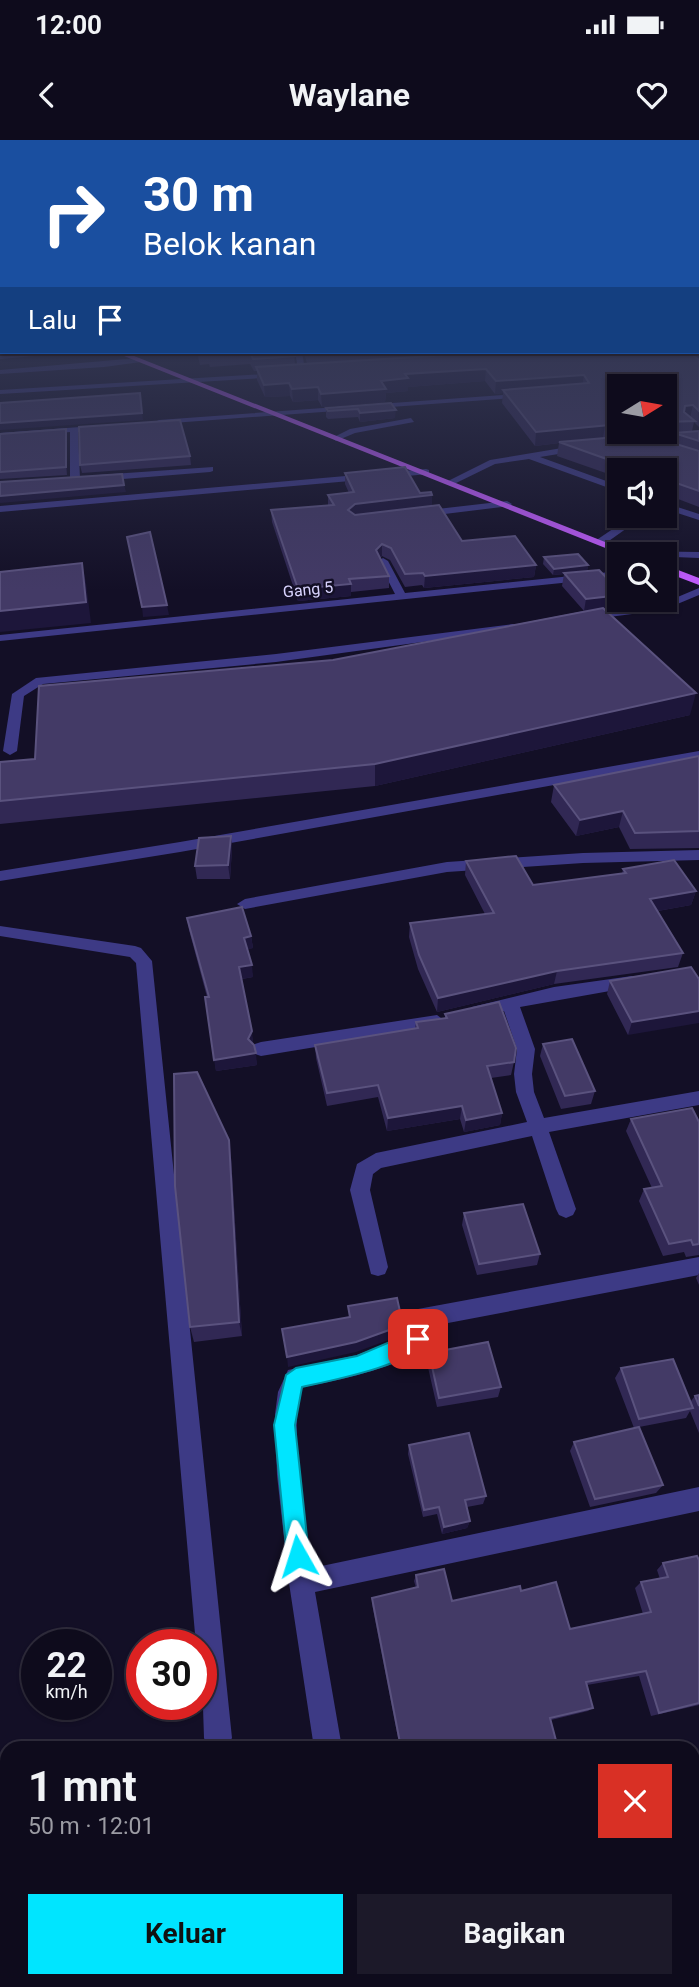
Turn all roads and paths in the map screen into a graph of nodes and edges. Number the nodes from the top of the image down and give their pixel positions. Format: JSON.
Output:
{"nodes":[{"id":1,"x":226,"y":418,"type":"edge"},
{"id":2,"x":283,"y":418,"type":"edge"},
{"id":3,"x":411,"y":420,"type":"dead end"},
{"id":4,"x":152,"y":423,"type":"edge"},
{"id":5,"x":118,"y":426,"type":"edge"},
{"id":6,"x":74,"y":430,"type":"junction"},
{"id":7,"x":0,"y":436,"type":"edge"},
{"id":8,"x":336,"y":438,"type":"junction"},
{"id":9,"x":594,"y":447,"type":"edge"},
{"id":10,"x":526,"y":455,"type":"junction"},
{"id":11,"x":210,"y":469,"type":"dead end"},
{"id":12,"x":426,"y":472,"type":"junction"},
{"id":13,"x":75,"y":479,"type":"junction"},
{"id":14,"x":62,"y":480,"type":"edge"},
{"id":15,"x":451,"y":482,"type":"junction"},
{"id":16,"x":607,"y":484,"type":"edge"},
{"id":17,"x":507,"y":504,"type":"junction"},
{"id":18,"x":0,"y":509,"type":"edge"},
{"id":19,"x":677,"y":510,"type":"edge"},
{"id":20,"x":410,"y":515,"type":"edge"},
{"id":21,"x":699,"y":517,"type":"edge"},
{"id":22,"x":622,"y":528,"type":"edge"},
{"id":23,"x":603,"y":541,"type":"junction"},
{"id":24,"x":607,"y":543,"type":"edge"},
{"id":25,"x":677,"y":555,"type":"edge"},
{"id":26,"x":699,"y":555,"type":"edge"},
{"id":27,"x":383,"y":561,"type":"edge"},
{"id":28,"x":677,"y":573,"type":"edge"},
{"id":29,"x":607,"y":574,"type":"edge"},
{"id":30,"x":699,"y":582,"type":"edge"},
{"id":31,"x":699,"y":591,"type":"edge"},
{"id":32,"x":401,"y":596,"type":"junction"},
{"id":33,"x":566,"y":620,"type":"edge"},
{"id":34,"x":525,"y":625,"type":"edge"},
{"id":35,"x":0,"y":638,"type":"edge"},
{"id":36,"x":9,"y":751,"type":"dead end"},
{"id":37,"x":699,"y":755,"type":"edge"},
{"id":38,"x":699,"y":855,"type":"edge"},
{"id":39,"x":0,"y":876,"type":"edge"},
{"id":40,"x":245,"y":904,"type":"dead end"},
{"id":41,"x":0,"y":931,"type":"edge"},
{"id":42,"x":650,"y":979,"type":"edge"},
{"id":43,"x":510,"y":1004,"type":"junction"},
{"id":44,"x":261,"y":1049,"type":"dead end"},
{"id":45,"x":699,"y":1098,"type":"edge"},
{"id":46,"x":538,"y":1127,"type":"junction"},
{"id":47,"x":566,"y":1209,"type":"dead end"},
{"id":48,"x":699,"y":1266,"type":"edge"},
{"id":49,"x":378,"y":1268,"type":"dead end"},
{"id":50,"x":699,"y":1499,"type":"edge"},
{"id":51,"x":301,"y":1583,"type":"junction"},
{"id":52,"x":218,"y":1738,"type":"dead end"},
{"id":53,"x":327,"y":1741,"type":"edge"}],
"edges":[{"from":1,"to":4,"type":"street"},
{"from":2,"to":8,"type":"main road"},
{"from":3,"to":8,"type":"street"},
{"from":5,"to":6,"type":"street"},
{"from":6,"to":7,"type":"street"},
{"from":6,"to":13,"type":"street"},
{"from":8,"to":12,"type":"main road"},
{"from":9,"to":10,"type":"street"},
{"from":10,"to":15,"type":"street"},
{"from":10,"to":16,"type":"street"},
{"from":11,"to":13,"type":"street"},
{"from":12,"to":15,"type":"main road"},
{"from":12,"to":18,"type":"street"},
{"from":13,"to":14,"type":"street"},
{"from":15,"to":17,"type":"main road"},
{"from":17,"to":20,"type":"street"},
{"from":17,"to":23,"type":"main road"},
{"from":19,"to":21,"type":"street"},
{"from":22,"to":23,"type":"street"},
{"from":23,"to":24,"type":"main road"},
{"from":25,"to":26,"type":"street"},
{"from":27,"to":32,"type":"street"},
{"from":28,"to":30,"type":"main road"},
{"from":29,"to":32,"type":"street","name":"Gang 5"},
{"from":31,"to":33,"type":"street"},
{"from":32,"to":35,"type":"street","name":"Gang 5"},
{"from":34,"to":36,"type":"street"},
{"from":37,"to":39,"type":"street"},
{"from":38,"to":40,"type":"street"},
{"from":41,"to":52,"type":"street"},
{"from":42,"to":43,"type":"street"},
{"from":43,"to":44,"type":"street"},
{"from":43,"to":46,"type":"street"},
{"from":45,"to":46,"type":"street"},
{"from":46,"to":47,"type":"street"},
{"from":46,"to":49,"type":"street"},
{"from":48,"to":51,"type":"street"},
{"from":50,"to":51,"type":"street"},
{"from":51,"to":53,"type":"street"}]}
